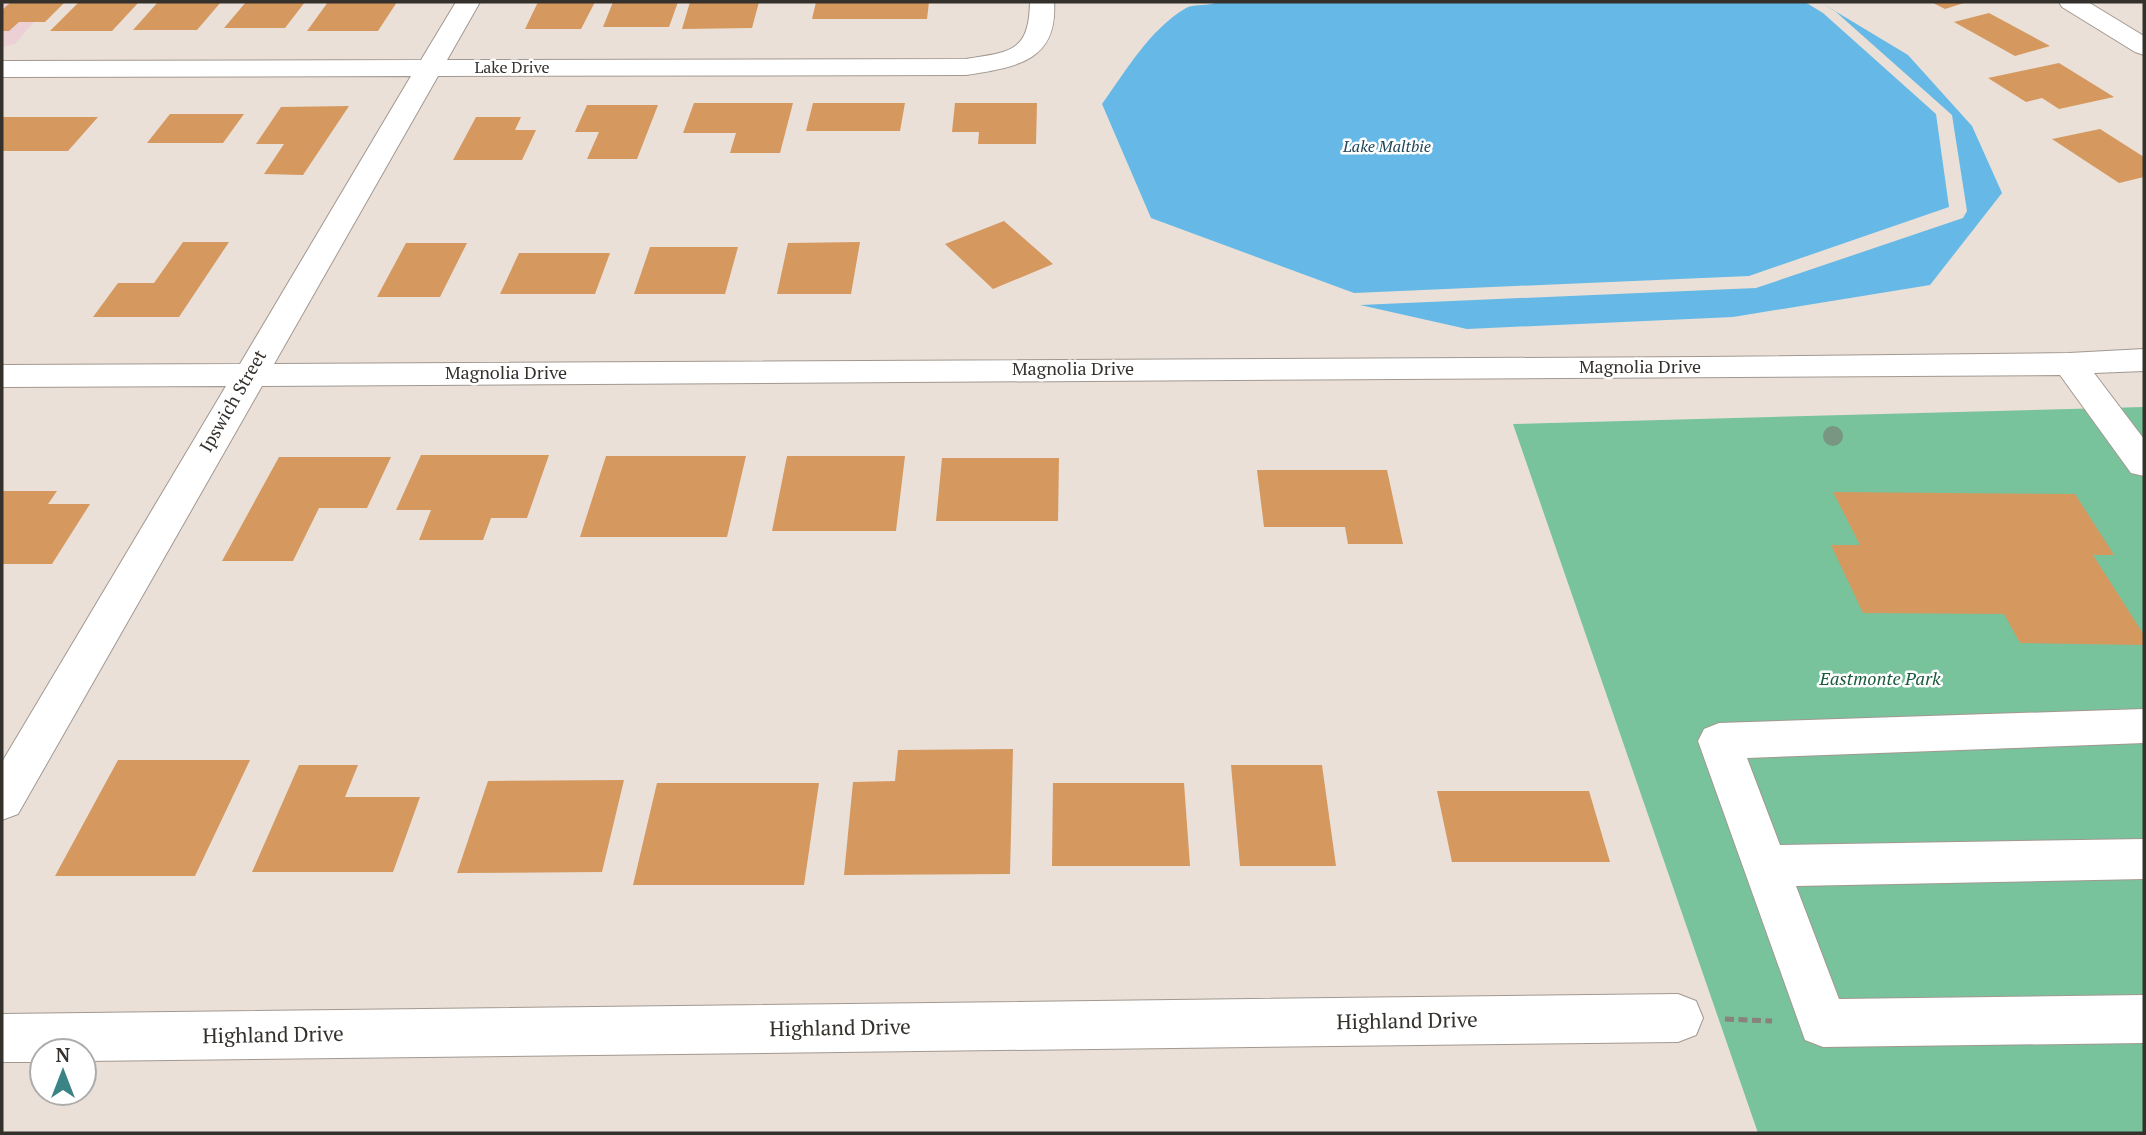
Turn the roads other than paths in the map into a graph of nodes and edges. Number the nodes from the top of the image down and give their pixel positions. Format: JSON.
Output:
{"nodes":[{"id":1,"x":468,"y":2,"type":"edge"},
{"id":2,"x":1042,"y":2,"type":"edge"},
{"id":3,"x":2071,"y":2,"type":"edge"},
{"id":4,"x":2144,"y":47,"type":"edge"},
{"id":5,"x":431,"y":67,"type":"junction"},
{"id":6,"x":2,"y":69,"type":"edge"},
{"id":7,"x":2144,"y":360,"type":"edge"},
{"id":8,"x":2069,"y":364,"type":"junction"},
{"id":9,"x":248,"y":374,"type":"junction"},
{"id":10,"x":2,"y":376,"type":"edge"},
{"id":11,"x":2144,"y":464,"type":"edge"},
{"id":12,"x":2144,"y":726,"type":"edge"},
{"id":13,"x":2,"y":801,"type":"edge"},
{"id":14,"x":2144,"y":859,"type":"edge"},
{"id":15,"x":1765,"y":866,"type":"junction"},
{"id":16,"x":1678,"y":1018,"type":"road end"},
{"id":17,"x":2144,"y":1019,"type":"edge"},
{"id":18,"x":2,"y":1038,"type":"edge"}],
"edges":[{"from":1,"to":5,"type":"street","name":"Ipswich Street"},
{"from":2,"to":5,"type":"street","name":"Lake Drive"},
{"from":3,"to":4,"type":"street"},
{"from":5,"to":6,"type":"street","name":"Lake Drive"},
{"from":5,"to":9,"type":"street","name":"Ipswich Street"},
{"from":7,"to":8,"type":"street","name":"Magnolia Drive"},
{"from":8,"to":9,"type":"street","name":"Magnolia Drive"},
{"from":8,"to":11,"type":"street"},
{"from":9,"to":10,"type":"street","name":"Magnolia Drive"},
{"from":9,"to":13,"type":"street","name":"Ipswich Street"},
{"from":12,"to":15,"type":"street"},
{"from":14,"to":15,"type":"street"},
{"from":15,"to":17,"type":"street"},
{"from":16,"to":18,"type":"street","name":"Highland Drive"}]}
